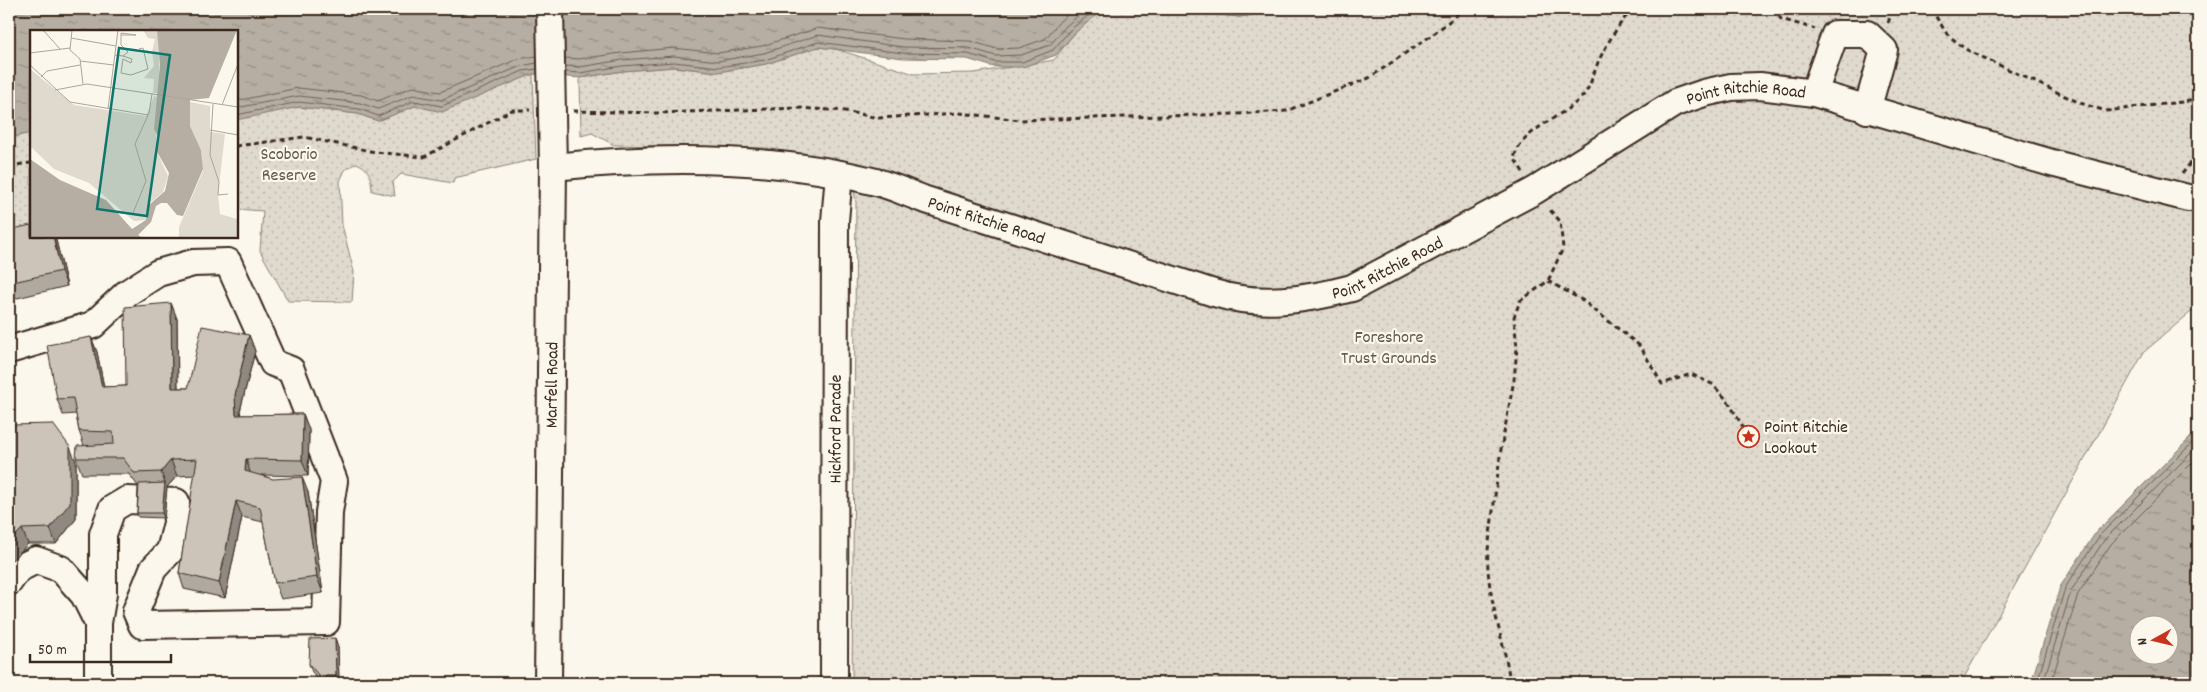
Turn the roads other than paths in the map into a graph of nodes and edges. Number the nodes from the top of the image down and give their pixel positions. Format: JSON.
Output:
{"nodes":[{"id":1,"x":550,"y":9,"type":"edge"},
{"id":2,"x":1814,"y":94,"type":"junction"},
{"id":3,"x":1867,"y":110,"type":"junction"},
{"id":4,"x":553,"y":167,"type":"junction"},
{"id":5,"x":839,"y":174,"type":"junction"},
{"id":6,"x":2188,"y":198,"type":"dead end"},
{"id":7,"x":9,"y":350,"type":"edge"},
{"id":8,"x":9,"y":582,"type":"edge"},
{"id":9,"x":98,"y":623,"type":"junction"},
{"id":10,"x":98,"y":683,"type":"edge"},
{"id":11,"x":548,"y":683,"type":"edge"},
{"id":12,"x":834,"y":683,"type":"edge"}],
"edges":[{"from":1,"to":4,"type":"street","name":"Marfell Road"},
{"from":2,"to":3,"type":"street","name":"Point Ritchie Road"},
{"from":2,"to":3,"type":"street"},
{"from":2,"to":5,"type":"street","name":"Point Ritchie Road"},
{"from":3,"to":6,"type":"street","name":"Point Ritchie Road"},
{"from":4,"to":5,"type":"street","name":"Point Ritchie Road"},
{"from":4,"to":11,"type":"street","name":"Marfell Road"},
{"from":5,"to":12,"type":"street","name":"Hickford Parade"},
{"from":7,"to":9,"type":"street"},
{"from":8,"to":9,"type":"street"},
{"from":9,"to":10,"type":"street"}]}
